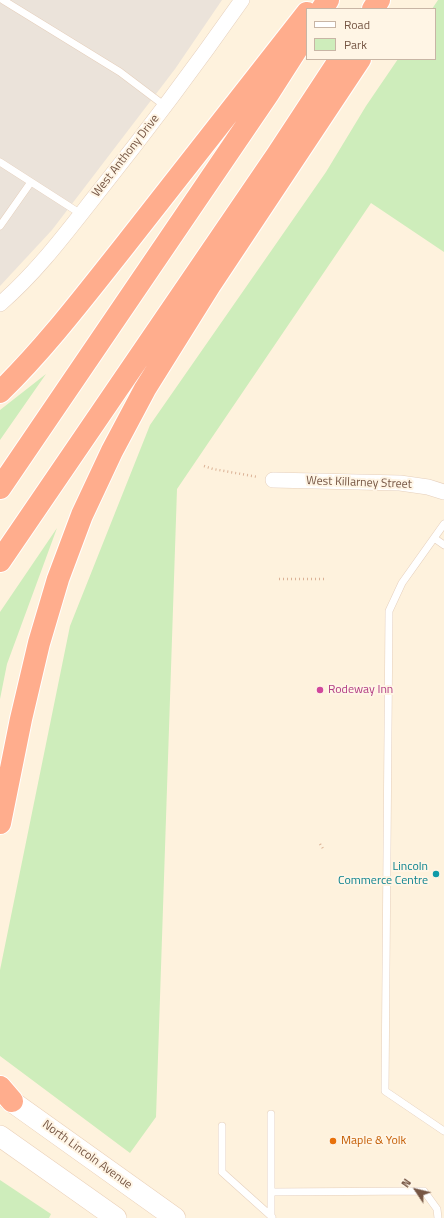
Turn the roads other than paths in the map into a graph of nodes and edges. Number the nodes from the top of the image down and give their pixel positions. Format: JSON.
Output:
{"nodes":[{"id":1,"x":3,"y":0,"type":"edge"},
{"id":2,"x":242,"y":0,"type":"edge"},
{"id":3,"x":317,"y":0,"type":"edge"},
{"id":4,"x":311,"y":8,"type":"edge"},
{"id":5,"x":306,"y":14,"type":"edge"},
{"id":6,"x":306,"y":35,"type":"edge"},
{"id":7,"x":339,"y":60,"type":"edge"},
{"id":8,"x":359,"y":60,"type":"edge"},
{"id":9,"x":165,"y":106,"type":"junction"},
{"id":10,"x":0,"y":162,"type":"edge"},
{"id":11,"x":31,"y":182,"type":"junction"},
{"id":12,"x":81,"y":214,"type":"junction"},
{"id":13,"x":0,"y":226,"type":"edge"},
{"id":14,"x":0,"y":304,"type":"edge"},
{"id":15,"x":0,"y":392,"type":"edge"},
{"id":16,"x":273,"y":480,"type":"road end"},
{"id":17,"x":0,"y":488,"type":"edge"},
{"id":18,"x":444,"y":492,"type":"edge"},
{"id":19,"x":444,"y":524,"type":"edge"},
{"id":20,"x":434,"y":538,"type":"junction"},
{"id":21,"x":444,"y":545,"type":"edge"},
{"id":22,"x":0,"y":561,"type":"edge"},
{"id":23,"x":0,"y":822,"type":"edge"},
{"id":24,"x":4,"y":1094,"type":"edge"},
{"id":25,"x":271,"y":1114,"type":"dead end"},
{"id":26,"x":222,"y":1126,"type":"dead end"},
{"id":27,"x":444,"y":1132,"type":"edge"},
{"id":28,"x":0,"y":1136,"type":"edge"},
{"id":29,"x":271,"y":1192,"type":"junction"},
{"id":30,"x":272,"y":1217,"type":"edge"},
{"id":31,"x":116,"y":1218,"type":"edge"},
{"id":32,"x":175,"y":1218,"type":"edge"},
{"id":33,"x":438,"y":1218,"type":"edge"}],
"edges":[{"from":1,"to":9,"type":"lane"},
{"from":2,"to":9,"type":"street","name":"West Anthony Drive"},
{"from":3,"to":4,"type":"highway"},
{"from":5,"to":15,"type":"highway"},
{"from":6,"to":17,"type":"highway"},
{"from":7,"to":22,"type":"highway"},
{"from":8,"to":23,"type":"highway"},
{"from":9,"to":12,"type":"street","name":"West Anthony Drive"},
{"from":10,"to":11,"type":"lane"},
{"from":11,"to":12,"type":"lane"},
{"from":11,"to":13,"type":"lane"},
{"from":12,"to":14,"type":"street","name":"West Anthony Drive"},
{"from":16,"to":18,"type":"street","name":"West Killarney Street"},
{"from":19,"to":20,"type":"lane"},
{"from":20,"to":21,"type":"lane"},
{"from":20,"to":27,"type":"lane"},
{"from":24,"to":32,"type":"main road","name":"North Lincoln Avenue"},
{"from":25,"to":29,"type":"lane"},
{"from":26,"to":30,"type":"lane"},
{"from":28,"to":31,"type":"main road"},
{"from":29,"to":30,"type":"lane"},
{"from":29,"to":33,"type":"lane"}]}
